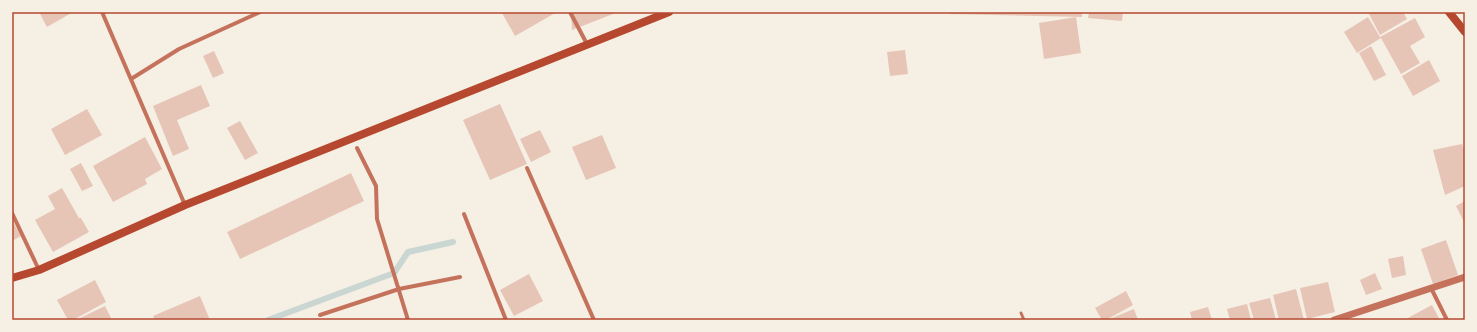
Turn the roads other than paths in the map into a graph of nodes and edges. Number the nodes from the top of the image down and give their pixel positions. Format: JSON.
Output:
{"nodes":[{"id":1,"x":102,"y":12,"type":"edge"},
{"id":2,"x":260,"y":12,"type":"edge"},
{"id":3,"x":570,"y":12,"type":"edge"},
{"id":4,"x":669,"y":12,"type":"edge"},
{"id":5,"x":1449,"y":12,"type":"edge"},
{"id":6,"x":1465,"y":32,"type":"edge"},
{"id":7,"x":587,"y":45,"type":"junction"},
{"id":8,"x":131,"y":79,"type":"junction"},
{"id":9,"x":357,"y":148,"type":"dead end"},
{"id":10,"x":526,"y":168,"type":"dead end"},
{"id":11,"x":185,"y":205,"type":"junction"},
{"id":12,"x":12,"y":214,"type":"edge"},
{"id":13,"x":464,"y":214,"type":"dead end"},
{"id":14,"x":39,"y":270,"type":"junction"},
{"id":15,"x":460,"y":277,"type":"dead end"},
{"id":16,"x":1465,"y":277,"type":"edge"},
{"id":17,"x":12,"y":278,"type":"edge"},
{"id":18,"x":1431,"y":288,"type":"junction"},
{"id":19,"x":398,"y":289,"type":"junction"},
{"id":20,"x":1022,"y":313,"type":"dead end"},
{"id":21,"x":320,"y":315,"type":"dead end"},
{"id":22,"x":408,"y":320,"type":"edge"},
{"id":23,"x":506,"y":320,"type":"edge"},
{"id":24,"x":594,"y":320,"type":"edge"},
{"id":25,"x":1024,"y":320,"type":"edge"},
{"id":26,"x":1334,"y":320,"type":"edge"},
{"id":27,"x":1447,"y":320,"type":"edge"}],
"edges":[{"from":1,"to":8,"type":"street"},
{"from":2,"to":8,"type":"street"},
{"from":3,"to":7,"type":"street"},
{"from":4,"to":7,"type":"main road"},
{"from":5,"to":6,"type":"main road"},
{"from":7,"to":11,"type":"main road"},
{"from":8,"to":11,"type":"street"},
{"from":9,"to":19,"type":"street"},
{"from":10,"to":24,"type":"street"},
{"from":11,"to":14,"type":"main road"},
{"from":12,"to":14,"type":"street"},
{"from":13,"to":23,"type":"street"},
{"from":14,"to":17,"type":"main road"},
{"from":15,"to":19,"type":"street"},
{"from":16,"to":18,"type":"street"},
{"from":18,"to":26,"type":"street"},
{"from":18,"to":27,"type":"street"},
{"from":19,"to":21,"type":"street"},
{"from":19,"to":22,"type":"street"},
{"from":20,"to":25,"type":"lane"}]}
